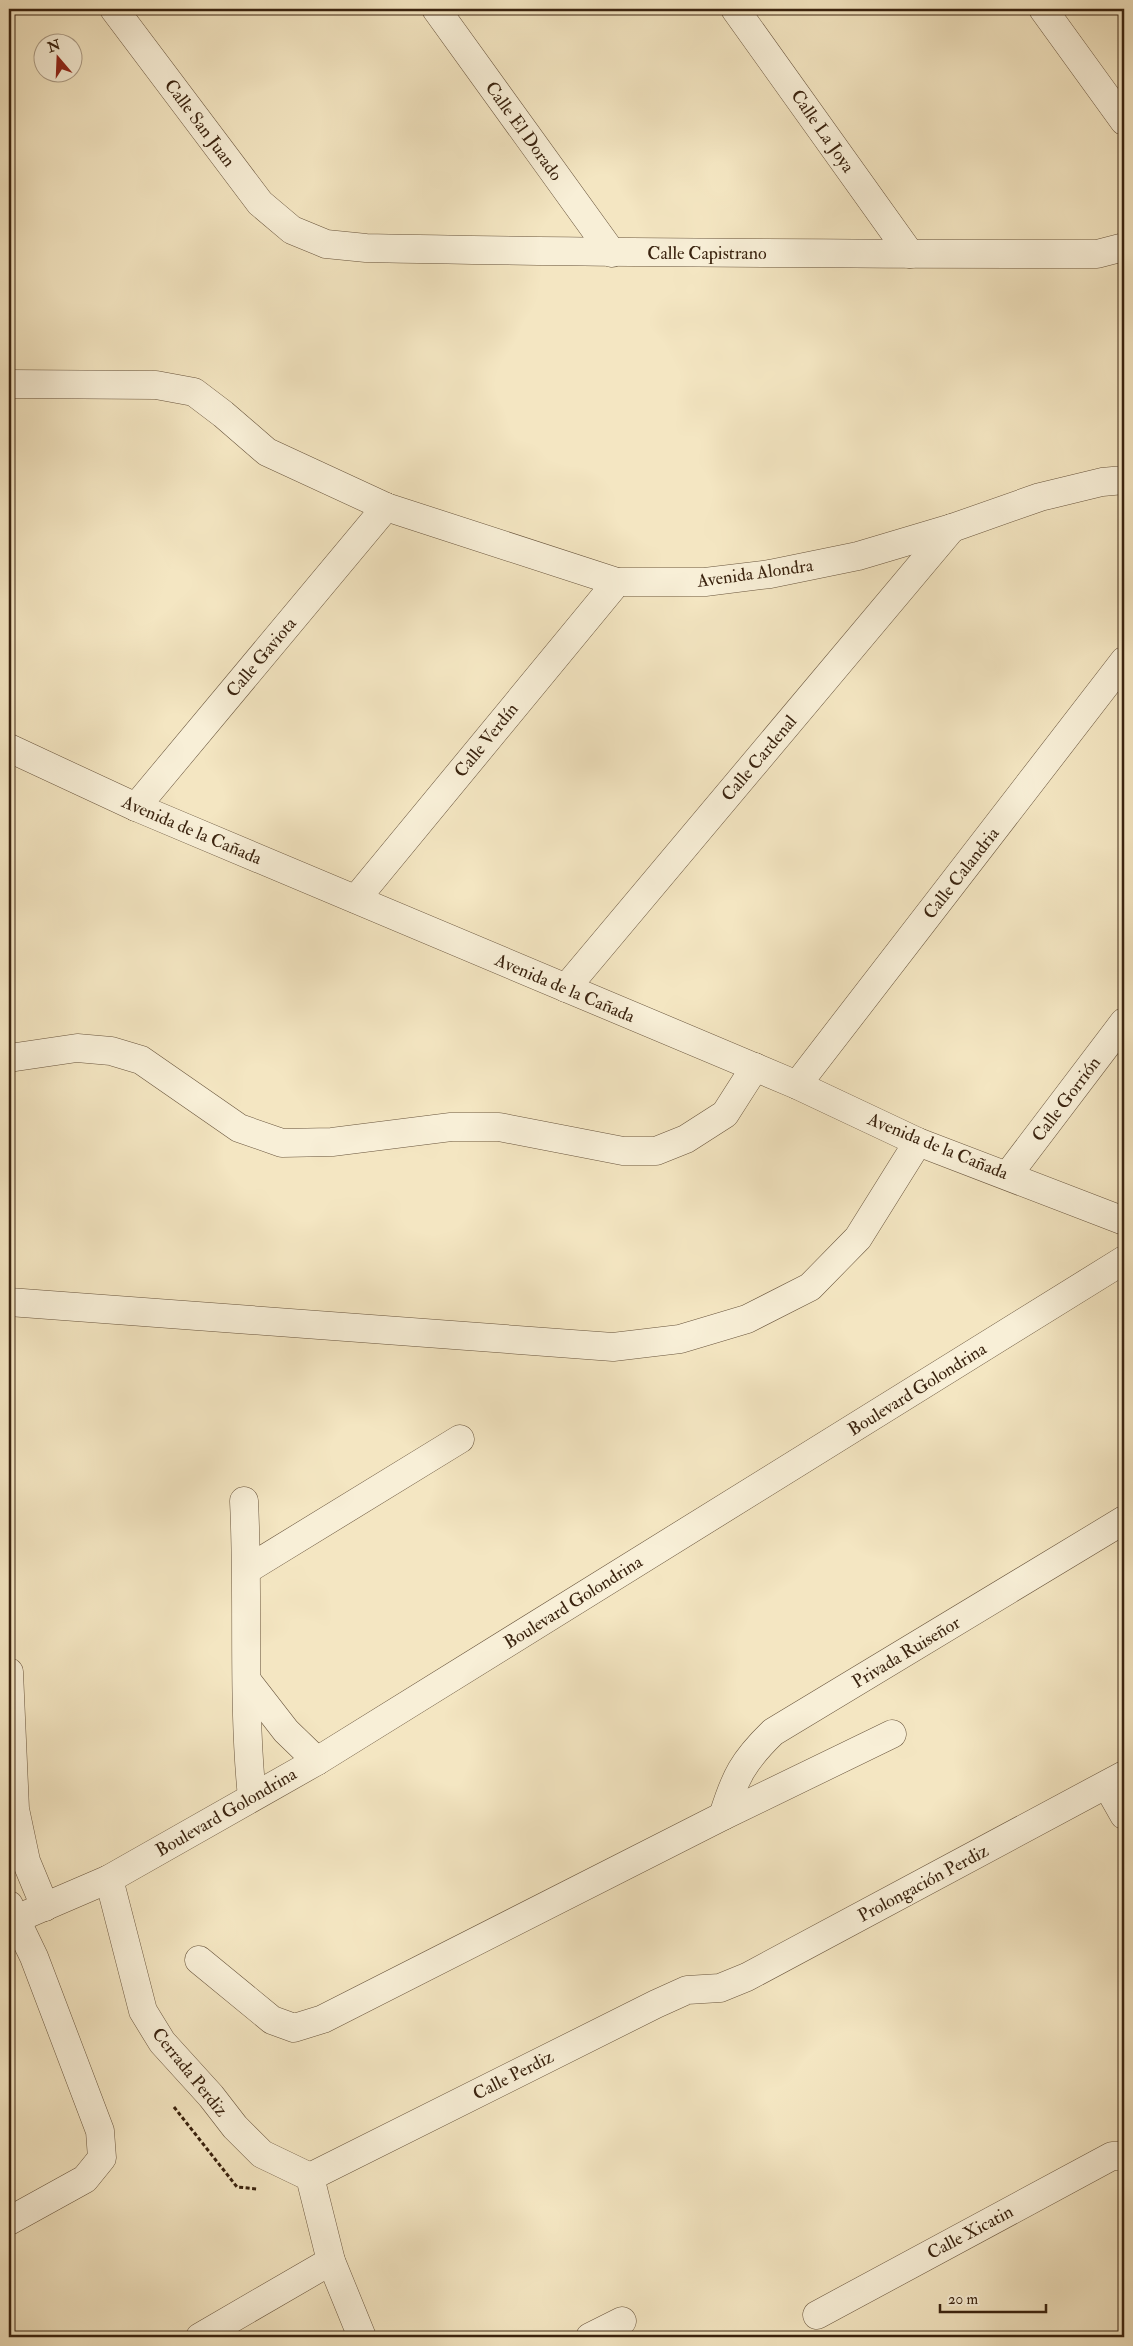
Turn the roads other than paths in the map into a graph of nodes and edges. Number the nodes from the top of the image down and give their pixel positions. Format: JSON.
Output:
{"nodes":[{"id":1,"x":114,"y":9,"type":"edge"},
{"id":2,"x":436,"y":9,"type":"edge"},
{"id":3,"x":735,"y":9,"type":"edge"},
{"id":4,"x":1043,"y":9,"type":"edge"},
{"id":5,"x":1124,"y":121,"type":"edge"},
{"id":6,"x":292,"y":230,"type":"joint"},
{"id":7,"x":1124,"y":247,"type":"edge"},
{"id":8,"x":612,"y":253,"type":"junction"},
{"id":9,"x":910,"y":254,"type":"junction"},
{"id":10,"x":9,"y":384,"type":"edge"},
{"id":11,"x":1124,"y":480,"type":"edge"},
{"id":12,"x":386,"y":507,"type":"junction"},
{"id":13,"x":952,"y":528,"type":"junction"},
{"id":14,"x":617,"y":582,"type":"junction"},
{"id":15,"x":1124,"y":661,"type":"edge"},
{"id":16,"x":9,"y":748,"type":"edge"},
{"id":17,"x":136,"y":807,"type":"junction"},
{"id":18,"x":356,"y":899,"type":"junction"},
{"id":19,"x":566,"y":988,"type":"junction"},
{"id":20,"x":1124,"y":1022,"type":"edge"},
{"id":21,"x":9,"y":1058,"type":"edge"},
{"id":22,"x":755,"y":1067,"type":"junction"},
{"id":23,"x":797,"y":1085,"type":"junction"},
{"id":24,"x":918,"y":1142,"type":"junction"},
{"id":25,"x":1008,"y":1175,"type":"junction"},
{"id":26,"x":1124,"y":1221,"type":"edge"},
{"id":27,"x":1124,"y":1260,"type":"edge"},
{"id":28,"x":9,"y":1302,"type":"edge"},
{"id":29,"x":460,"y":1439,"type":"dead end"},
{"id":30,"x":244,"y":1500,"type":"dead end"},
{"id":31,"x":1124,"y":1520,"type":"edge"},
{"id":32,"x":248,"y":1569,"type":"junction"},
{"id":33,"x":9,"y":1672,"type":"edge"},
{"id":34,"x":248,"y":1682,"type":"junction"},
{"id":35,"x":892,"y":1734,"type":"dead end"},
{"id":36,"x":317,"y":1760,"type":"junction"},
{"id":37,"x":1116,"y":1780,"type":"edge"},
{"id":38,"x":252,"y":1797,"type":"junction"},
{"id":39,"x":1124,"y":1815,"type":"edge"},
{"id":40,"x":723,"y":1816,"type":"junction"},
{"id":41,"x":109,"y":1879,"type":"junction"},
{"id":42,"x":45,"y":1907,"type":"junction"},
{"id":43,"x":11,"y":1915,"type":"edge"},
{"id":44,"x":199,"y":1960,"type":"dead end"},
{"id":45,"x":720,"y":1988,"type":"joint"},
{"id":46,"x":1124,"y":2156,"type":"edge"},
{"id":47,"x":314,"y":2187,"type":"junction"},
{"id":48,"x":9,"y":2221,"type":"edge"},
{"id":49,"x":331,"y":2260,"type":"junction"},
{"id":50,"x":817,"y":2315,"type":"dead end"},
{"id":51,"x":622,"y":2321,"type":"dead end"},
{"id":52,"x":200,"y":2337,"type":"edge"},
{"id":53,"x":362,"y":2337,"type":"edge"},
{"id":54,"x":590,"y":2337,"type":"edge"}],
"edges":[{"from":1,"to":6,"type":"street","name":"Calle San Juan"},
{"from":2,"to":8,"type":"street","name":"Calle El Dorado"},
{"from":3,"to":9,"type":"street","name":"Calle La Joya"},
{"from":4,"to":5,"type":"street"},
{"from":6,"to":8,"type":"street","name":"Calle Capistrano"},
{"from":7,"to":9,"type":"street","name":"Calle Capistrano"},
{"from":8,"to":9,"type":"street","name":"Calle Capistrano"},
{"from":10,"to":12,"type":"street","name":"Avenida Alondra"},
{"from":11,"to":13,"type":"street","name":"Avenida Alondra"},
{"from":12,"to":14,"type":"street","name":"Avenida Alondra"},
{"from":12,"to":17,"type":"street","name":"Calle Gaviota"},
{"from":13,"to":14,"type":"street","name":"Avenida Alondra"},
{"from":13,"to":19,"type":"street","name":"Calle Cardenal"},
{"from":14,"to":18,"type":"street","name":"Calle Verdín"},
{"from":15,"to":23,"type":"street","name":"Calle Calandria"},
{"from":16,"to":17,"type":"street","name":"Avenida de la Cañada"},
{"from":17,"to":18,"type":"street","name":"Avenida de la Cañada"},
{"from":18,"to":19,"type":"street","name":"Avenida de la Cañada"},
{"from":19,"to":22,"type":"street","name":"Avenida de la Cañada"},
{"from":20,"to":25,"type":"street","name":"Calle Gorrión"},
{"from":21,"to":22,"type":"street"},
{"from":22,"to":23,"type":"street","name":"Avenida de la Cañada"},
{"from":23,"to":24,"type":"street","name":"Avenida de la Cañada"},
{"from":24,"to":25,"type":"street","name":"Avenida de la Cañada"},
{"from":24,"to":28,"type":"street"},
{"from":25,"to":26,"type":"street","name":"Avenida de la Cañada"},
{"from":27,"to":36,"type":"street","name":"Boulevard Golondrina"},
{"from":29,"to":32,"type":"street"},
{"from":30,"to":32,"type":"street"},
{"from":31,"to":40,"type":"street","name":"Privada Ruiseñor"},
{"from":32,"to":34,"type":"street"},
{"from":33,"to":42,"type":"street"},
{"from":34,"to":36,"type":"street"},
{"from":34,"to":38,"type":"street"},
{"from":35,"to":40,"type":"street"},
{"from":36,"to":38,"type":"street","name":"Boulevard Golondrina"},
{"from":37,"to":39,"type":"street"},
{"from":37,"to":45,"type":"street","name":"Prolongación Perdiz"},
{"from":38,"to":41,"type":"street","name":"Boulevard Golondrina"},
{"from":40,"to":44,"type":"street"},
{"from":41,"to":42,"type":"street","name":"Boulevard Golondrina"},
{"from":41,"to":47,"type":"street","name":"Cerrada Perdiz"},
{"from":42,"to":43,"type":"street","name":"Boulevard Golondrina"},
{"from":43,"to":48,"type":"street"},
{"from":45,"to":47,"type":"street","name":"Calle Perdiz"},
{"from":46,"to":50,"type":"street","name":"Calle Xicatin"},
{"from":47,"to":49,"type":"street"},
{"from":49,"to":52,"type":"street"},
{"from":49,"to":53,"type":"street"},
{"from":51,"to":54,"type":"street"}]}
